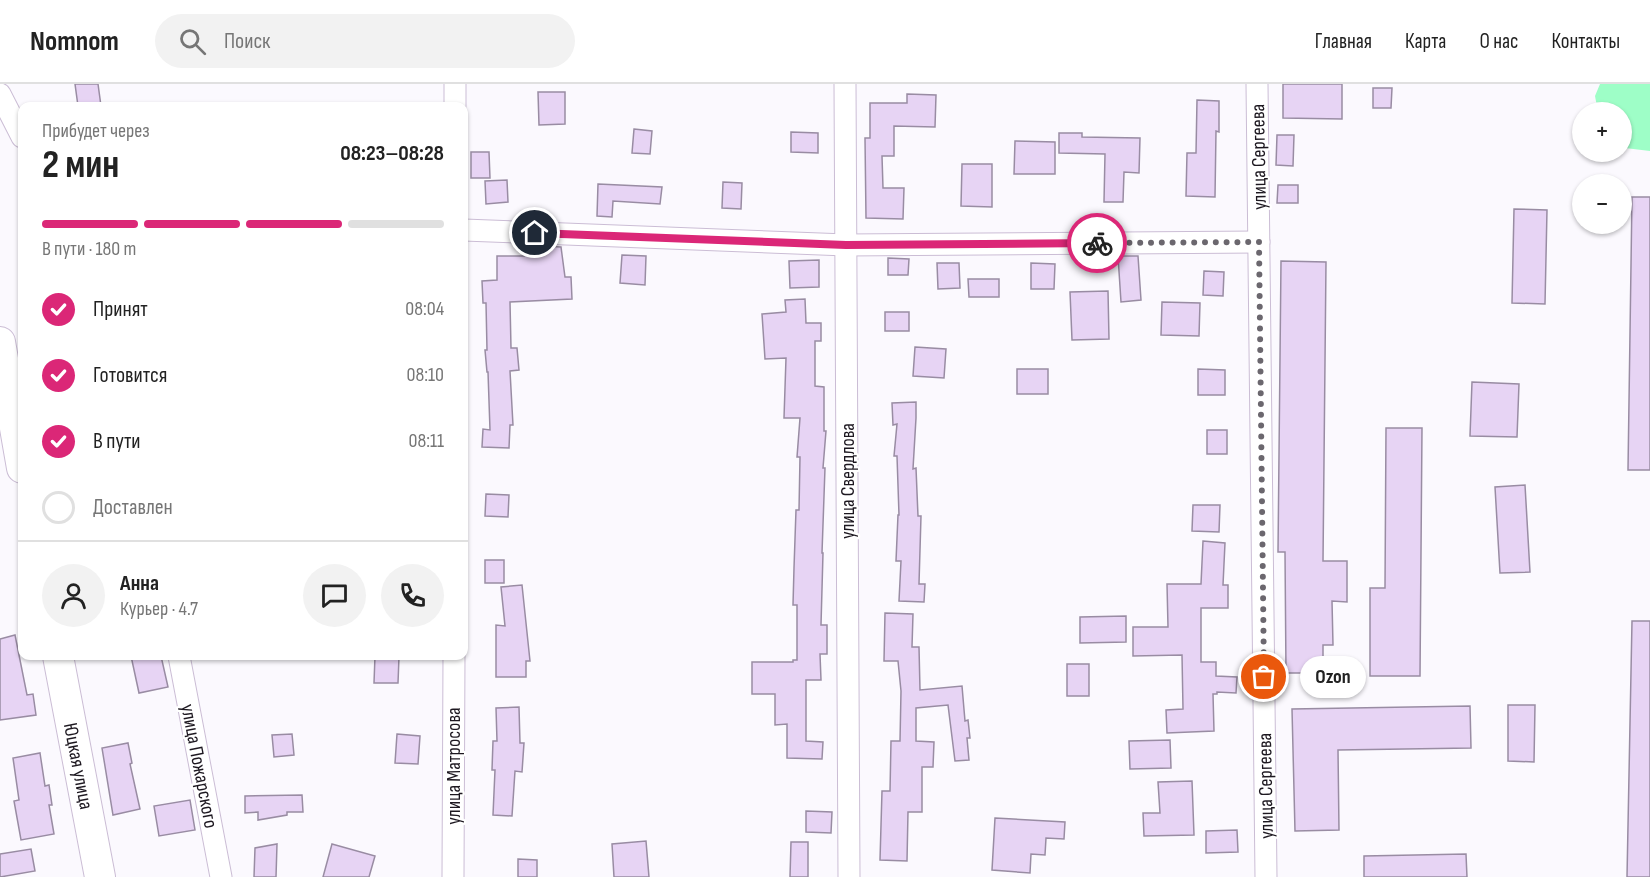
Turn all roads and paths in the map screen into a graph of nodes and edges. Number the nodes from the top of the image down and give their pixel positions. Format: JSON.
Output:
{"nodes":[{"id":1,"x":455,"y":84,"type":"edge"},
{"id":2,"x":845,"y":84,"type":"edge"},
{"id":3,"x":1257,"y":84,"type":"edge"},
{"id":4,"x":0,"y":93,"type":"edge"},
{"id":5,"x":455,"y":102,"type":"edge"},
{"id":6,"x":18,"y":129,"type":"edge"},
{"id":7,"x":468,"y":230,"type":"edge"},
{"id":8,"x":1259,"y":242,"type":"junction"},
{"id":9,"x":846,"y":245,"type":"junction"},
{"id":10,"x":0,"y":342,"type":"edge"},
{"id":11,"x":8,"y":438,"type":"edge"},
{"id":12,"x":18,"y":459,"type":"edge"},
{"id":13,"x":59,"y":660,"type":"edge"},
{"id":14,"x":180,"y":660,"type":"edge"},
{"id":15,"x":454,"y":660,"type":"edge"},
{"id":16,"x":100,"y":877,"type":"edge"},
{"id":17,"x":222,"y":877,"type":"edge"},
{"id":18,"x":453,"y":877,"type":"edge"},
{"id":19,"x":849,"y":877,"type":"edge"},
{"id":20,"x":1266,"y":877,"type":"edge"}],
"edges":[{"from":1,"to":5,"type":"street"},
{"from":2,"to":9,"type":"street","name":"улица Свердлова"},
{"from":3,"to":8,"type":"street","name":"улица Сергеева"},
{"from":4,"to":6,"type":"street"},
{"from":7,"to":9,"type":"street"},
{"from":8,"to":9,"type":"street"},
{"from":8,"to":20,"type":"street","name":"улица Сергеева"},
{"from":9,"to":19,"type":"street","name":"улица Свердлова"},
{"from":10,"to":11,"type":"main road"},
{"from":11,"to":12,"type":"main road"},
{"from":13,"to":16,"type":"main road","name":"Юцкая улица"},
{"from":14,"to":17,"type":"street","name":"улица Пожарского"},
{"from":15,"to":18,"type":"street","name":"улица Матросова"}]}
